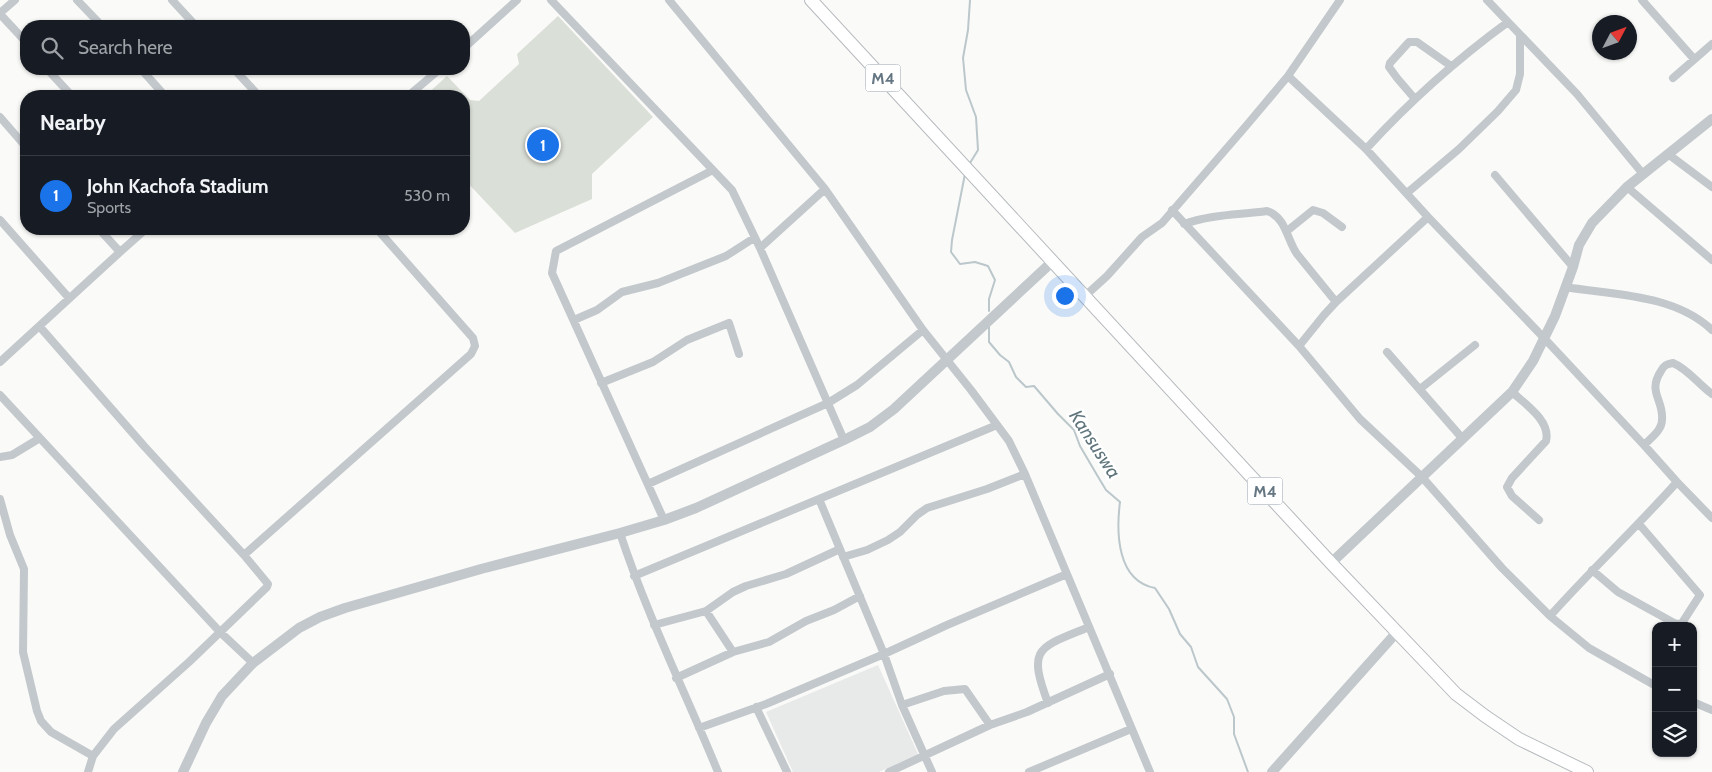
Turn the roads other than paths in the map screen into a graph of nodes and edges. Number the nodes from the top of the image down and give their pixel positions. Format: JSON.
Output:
{"nodes":[{"id":1,"x":15,"y":0,"type":"edge"},
{"id":2,"x":77,"y":0,"type":"edge"},
{"id":3,"x":172,"y":0,"type":"edge"},
{"id":4,"x":516,"y":0,"type":"edge"},
{"id":5,"x":551,"y":0,"type":"edge"},
{"id":6,"x":669,"y":0,"type":"edge"},
{"id":7,"x":811,"y":0,"type":"edge"},
{"id":8,"x":1340,"y":0,"type":"edge"},
{"id":9,"x":1488,"y":0,"type":"edge"},
{"id":10,"x":1642,"y":0,"type":"edge"},
{"id":11,"x":0,"y":14,"type":"edge"},
{"id":12,"x":96,"y":20,"type":"edge"},
{"id":13,"x":190,"y":20,"type":"edge"},
{"id":14,"x":1508,"y":22,"type":"junction"},
{"id":15,"x":20,"y":36,"type":"edge"},
{"id":16,"x":1520,"y":36,"type":"junction"},
{"id":17,"x":470,"y":42,"type":"edge"},
{"id":18,"x":1712,"y":44,"type":"edge"},
{"id":19,"x":1694,"y":59,"type":"junction"},
{"id":20,"x":1451,"y":66,"type":"junction"},
{"id":21,"x":53,"y":75,"type":"edge"},
{"id":22,"x":147,"y":75,"type":"edge"},
{"id":23,"x":240,"y":75,"type":"edge"},
{"id":24,"x":433,"y":75,"type":"edge"},
{"id":25,"x":1288,"y":76,"type":"junction"},
{"id":26,"x":1673,"y":78,"type":"dead end"},
{"id":27,"x":66,"y":90,"type":"edge"},
{"id":28,"x":160,"y":90,"type":"edge"},
{"id":29,"x":253,"y":90,"type":"edge"},
{"id":30,"x":415,"y":90,"type":"edge"},
{"id":31,"x":1415,"y":99,"type":"junction"},
{"id":32,"x":0,"y":117,"type":"edge"},
{"id":33,"x":1712,"y":118,"type":"edge"},
{"id":34,"x":20,"y":140,"type":"edge"},
{"id":35,"x":1366,"y":149,"type":"junction"},
{"id":36,"x":1668,"y":154,"type":"junction"},
{"id":37,"x":713,"y":170,"type":"junction"},
{"id":38,"x":1644,"y":174,"type":"junction"},
{"id":39,"x":1495,"y":175,"type":"dead end"},
{"id":40,"x":1627,"y":187,"type":"junction"},
{"id":41,"x":1712,"y":187,"type":"edge"},
{"id":42,"x":825,"y":189,"type":"junction"},
{"id":43,"x":1406,"y":193,"type":"junction"},
{"id":44,"x":1172,"y":210,"type":"junction"},
{"id":45,"x":1428,"y":217,"type":"junction"},
{"id":46,"x":0,"y":220,"type":"edge"},
{"id":47,"x":1184,"y":224,"type":"junction"},
{"id":48,"x":1342,"y":227,"type":"dead end"},
{"id":49,"x":1287,"y":231,"type":"junction"},
{"id":50,"x":104,"y":235,"type":"edge"},
{"id":51,"x":139,"y":235,"type":"edge"},
{"id":52,"x":382,"y":235,"type":"edge"},
{"id":53,"x":754,"y":238,"type":"junction"},
{"id":54,"x":760,"y":248,"type":"junction"},
{"id":55,"x":120,"y":252,"type":"junction"},
{"id":56,"x":1712,"y":260,"type":"edge"},
{"id":57,"x":1053,"y":261,"type":"junction"},
{"id":58,"x":1573,"y":267,"type":"junction"},
{"id":59,"x":1565,"y":287,"type":"junction"},
{"id":60,"x":1086,"y":296,"type":"junction"},
{"id":61,"x":69,"y":298,"type":"junction"},
{"id":62,"x":1336,"y":302,"type":"junction"},
{"id":63,"x":574,"y":320,"type":"junction"},
{"id":64,"x":40,"y":326,"type":"junction"},
{"id":65,"x":923,"y":330,"type":"junction"},
{"id":66,"x":1712,"y":330,"type":"edge"},
{"id":67,"x":1544,"y":338,"type":"junction"},
{"id":68,"x":1474,"y":345,"type":"dead end"},
{"id":69,"x":1299,"y":346,"type":"junction"},
{"id":70,"x":1387,"y":352,"type":"dead end"},
{"id":71,"x":739,"y":354,"type":"dead end"},
{"id":72,"x":947,"y":359,"type":"junction"},
{"id":73,"x":0,"y":362,"type":"edge"},
{"id":74,"x":601,"y":383,"type":"junction"},
{"id":75,"x":1420,"y":389,"type":"junction"},
{"id":76,"x":1512,"y":392,"type":"junction"},
{"id":77,"x":1712,"y":394,"type":"edge"},
{"id":78,"x":0,"y":395,"type":"edge"},
{"id":79,"x":828,"y":403,"type":"junction"},
{"id":80,"x":997,"y":425,"type":"junction"},
{"id":81,"x":40,"y":438,"type":"junction"},
{"id":82,"x":1462,"y":438,"type":"junction"},
{"id":83,"x":844,"y":440,"type":"junction"},
{"id":84,"x":1644,"y":445,"type":"junction"},
{"id":85,"x":0,"y":457,"type":"edge"},
{"id":86,"x":1025,"y":474,"type":"junction"},
{"id":87,"x":1422,"y":476,"type":"junction"},
{"id":88,"x":1677,"y":482,"type":"junction"},
{"id":89,"x":648,"y":484,"type":"junction"},
{"id":90,"x":818,"y":499,"type":"junction"},
{"id":91,"x":0,"y":500,"type":"edge"},
{"id":92,"x":1712,"y":518,"type":"edge"},
{"id":93,"x":664,"y":520,"type":"junction"},
{"id":94,"x":1539,"y":520,"type":"dead end"},
{"id":95,"x":1639,"y":524,"type":"junction"},
{"id":96,"x":620,"y":533,"type":"junction"},
{"id":97,"x":842,"y":553,"type":"junction"},
{"id":98,"x":244,"y":556,"type":"junction"},
{"id":99,"x":1331,"y":562,"type":"junction"},
{"id":100,"x":1592,"y":570,"type":"junction"},
{"id":101,"x":1067,"y":574,"type":"junction"},
{"id":102,"x":634,"y":576,"type":"junction"},
{"id":103,"x":860,"y":596,"type":"junction"},
{"id":104,"x":706,"y":611,"type":"junction"},
{"id":105,"x":1550,"y":616,"type":"junction"},
{"id":106,"x":654,"y":624,"type":"junction"},
{"id":107,"x":1089,"y":627,"type":"junction"},
{"id":108,"x":220,"y":632,"type":"junction"},
{"id":109,"x":1397,"y":632,"type":"junction"},
{"id":110,"x":733,"y":652,"type":"junction"},
{"id":111,"x":884,"y":654,"type":"junction"},
{"id":112,"x":253,"y":663,"type":"junction"},
{"id":113,"x":1110,"y":674,"type":"junction"},
{"id":114,"x":676,"y":678,"type":"junction"},
{"id":115,"x":1652,"y":684,"type":"edge"},
{"id":116,"x":1048,"y":703,"type":"junction"},
{"id":117,"x":1697,"y":704,"type":"edge"},
{"id":118,"x":902,"y":705,"type":"junction"},
{"id":119,"x":756,"y":706,"type":"junction"},
{"id":120,"x":1712,"y":710,"type":"edge"},
{"id":121,"x":990,"y":725,"type":"junction"},
{"id":122,"x":699,"y":728,"type":"junction"},
{"id":123,"x":1132,"y":729,"type":"junction"},
{"id":124,"x":925,"y":755,"type":"junction"},
{"id":125,"x":93,"y":756,"type":"junction"},
{"id":126,"x":88,"y":772,"type":"edge"},
{"id":127,"x":183,"y":772,"type":"edge"},
{"id":128,"x":718,"y":772,"type":"edge"},
{"id":129,"x":787,"y":772,"type":"edge"},
{"id":130,"x":889,"y":772,"type":"edge"},
{"id":131,"x":932,"y":772,"type":"edge"},
{"id":132,"x":1029,"y":772,"type":"edge"},
{"id":133,"x":1150,"y":772,"type":"edge"},
{"id":134,"x":1272,"y":772,"type":"edge"},
{"id":135,"x":1587,"y":772,"type":"edge"}],
"edges":[{"from":1,"to":11,"type":"street"},
{"from":2,"to":12,"type":"street"},
{"from":3,"to":13,"type":"street"},
{"from":4,"to":17,"type":"street"},
{"from":5,"to":37,"type":"street"},
{"from":6,"to":42,"type":"street"},
{"from":7,"to":57,"type":"main road","number":"M4"},
{"from":8,"to":25,"type":"street"},
{"from":9,"to":14,"type":"street"},
{"from":10,"to":19,"type":"street"},
{"from":11,"to":15,"type":"street"},
{"from":14,"to":16,"type":"street"},
{"from":14,"to":20,"type":"street"},
{"from":16,"to":38,"type":"street"},
{"from":16,"to":43,"type":"street"},
{"from":18,"to":19,"type":"street"},
{"from":19,"to":26,"type":"street"},
{"from":20,"to":31,"type":"street"},
{"from":20,"to":31,"type":"street"},
{"from":21,"to":27,"type":"street"},
{"from":22,"to":28,"type":"street"},
{"from":23,"to":29,"type":"street"},
{"from":24,"to":30,"type":"street"},
{"from":25,"to":35,"type":"street"},
{"from":25,"to":44,"type":"street"},
{"from":31,"to":35,"type":"street"},
{"from":32,"to":34,"type":"street"},
{"from":33,"to":36,"type":"street"},
{"from":35,"to":43,"type":"street"},
{"from":36,"to":38,"type":"street"},
{"from":36,"to":41,"type":"street"},
{"from":37,"to":53,"type":"street"},
{"from":37,"to":63,"type":"street"},
{"from":38,"to":40,"type":"street"},
{"from":39,"to":58,"type":"street"},
{"from":40,"to":56,"type":"street"},
{"from":40,"to":58,"type":"street"},
{"from":42,"to":54,"type":"street"},
{"from":42,"to":65,"type":"street"},
{"from":43,"to":45,"type":"street"},
{"from":44,"to":47,"type":"street"},
{"from":44,"to":60,"type":"street"},
{"from":45,"to":62,"type":"street"},
{"from":45,"to":67,"type":"street"},
{"from":46,"to":61,"type":"street"},
{"from":47,"to":49,"type":"street"},
{"from":47,"to":69,"type":"street"},
{"from":48,"to":49,"type":"street"},
{"from":49,"to":62,"type":"street"},
{"from":50,"to":55,"type":"street"},
{"from":51,"to":55,"type":"street"},
{"from":52,"to":98,"type":"street"},
{"from":53,"to":54,"type":"street"},
{"from":53,"to":63,"type":"street"},
{"from":54,"to":79,"type":"street"},
{"from":55,"to":61,"type":"street"},
{"from":57,"to":60,"type":"main road","number":"M4"},
{"from":57,"to":72,"type":"street"},
{"from":58,"to":59,"type":"street"},
{"from":59,"to":66,"type":"street"},
{"from":59,"to":67,"type":"street"},
{"from":60,"to":99,"type":"main road","number":"M4"},
{"from":61,"to":64,"type":"street"},
{"from":62,"to":69,"type":"street"},
{"from":63,"to":74,"type":"street"},
{"from":64,"to":73,"type":"street"},
{"from":64,"to":98,"type":"street"},
{"from":65,"to":72,"type":"street"},
{"from":65,"to":79,"type":"street"},
{"from":67,"to":76,"type":"street"},
{"from":67,"to":84,"type":"street"},
{"from":68,"to":75,"type":"street"},
{"from":69,"to":87,"type":"street"},
{"from":70,"to":75,"type":"street"},
{"from":71,"to":74,"type":"street"},
{"from":72,"to":80,"type":"street"},
{"from":72,"to":83,"type":"street"},
{"from":74,"to":89,"type":"street"},
{"from":75,"to":82,"type":"street"},
{"from":76,"to":82,"type":"street"},
{"from":76,"to":94,"type":"street"},
{"from":77,"to":84,"type":"street"},
{"from":78,"to":81,"type":"street"},
{"from":79,"to":83,"type":"street"},
{"from":79,"to":89,"type":"street"},
{"from":80,"to":86,"type":"street"},
{"from":80,"to":90,"type":"street"},
{"from":81,"to":85,"type":"street"},
{"from":81,"to":108,"type":"street"},
{"from":82,"to":87,"type":"street"},
{"from":83,"to":93,"type":"street"},
{"from":84,"to":88,"type":"street"},
{"from":86,"to":97,"type":"street"},
{"from":86,"to":101,"type":"street"},
{"from":87,"to":99,"type":"street"},
{"from":87,"to":105,"type":"street"},
{"from":88,"to":92,"type":"street"},
{"from":88,"to":95,"type":"street"},
{"from":89,"to":93,"type":"street"},
{"from":90,"to":97,"type":"street"},
{"from":90,"to":102,"type":"street"},
{"from":91,"to":125,"type":"street"},
{"from":93,"to":96,"type":"street"},
{"from":95,"to":100,"type":"street"},
{"from":95,"to":100,"type":"street"},
{"from":96,"to":102,"type":"street"},
{"from":96,"to":112,"type":"street"},
{"from":97,"to":103,"type":"street"},
{"from":97,"to":104,"type":"street"},
{"from":98,"to":108,"type":"street"},
{"from":99,"to":109,"type":"main road","number":"M4"},
{"from":100,"to":105,"type":"street"},
{"from":101,"to":107,"type":"street"},
{"from":101,"to":111,"type":"street"},
{"from":102,"to":106,"type":"street"},
{"from":103,"to":110,"type":"street"},
{"from":103,"to":111,"type":"street"},
{"from":104,"to":106,"type":"street"},
{"from":104,"to":110,"type":"street"},
{"from":105,"to":115,"type":"street"},
{"from":106,"to":114,"type":"street"},
{"from":107,"to":113,"type":"street"},
{"from":107,"to":116,"type":"street"},
{"from":108,"to":112,"type":"street"},
{"from":108,"to":125,"type":"street"},
{"from":109,"to":134,"type":"street"},
{"from":109,"to":135,"type":"main road","number":"M4"},
{"from":110,"to":114,"type":"street"},
{"from":111,"to":118,"type":"street"},
{"from":111,"to":119,"type":"street"},
{"from":112,"to":127,"type":"street"},
{"from":113,"to":116,"type":"street"},
{"from":113,"to":123,"type":"street"},
{"from":114,"to":122,"type":"street"},
{"from":116,"to":121,"type":"street"},
{"from":117,"to":120,"type":"street"},
{"from":118,"to":121,"type":"street"},
{"from":118,"to":124,"type":"street"},
{"from":119,"to":122,"type":"street"},
{"from":119,"to":129,"type":"street"},
{"from":121,"to":124,"type":"street"},
{"from":122,"to":128,"type":"street"},
{"from":123,"to":132,"type":"street"},
{"from":123,"to":133,"type":"street"},
{"from":124,"to":130,"type":"street"},
{"from":124,"to":131,"type":"street"},
{"from":125,"to":126,"type":"street"}]}
